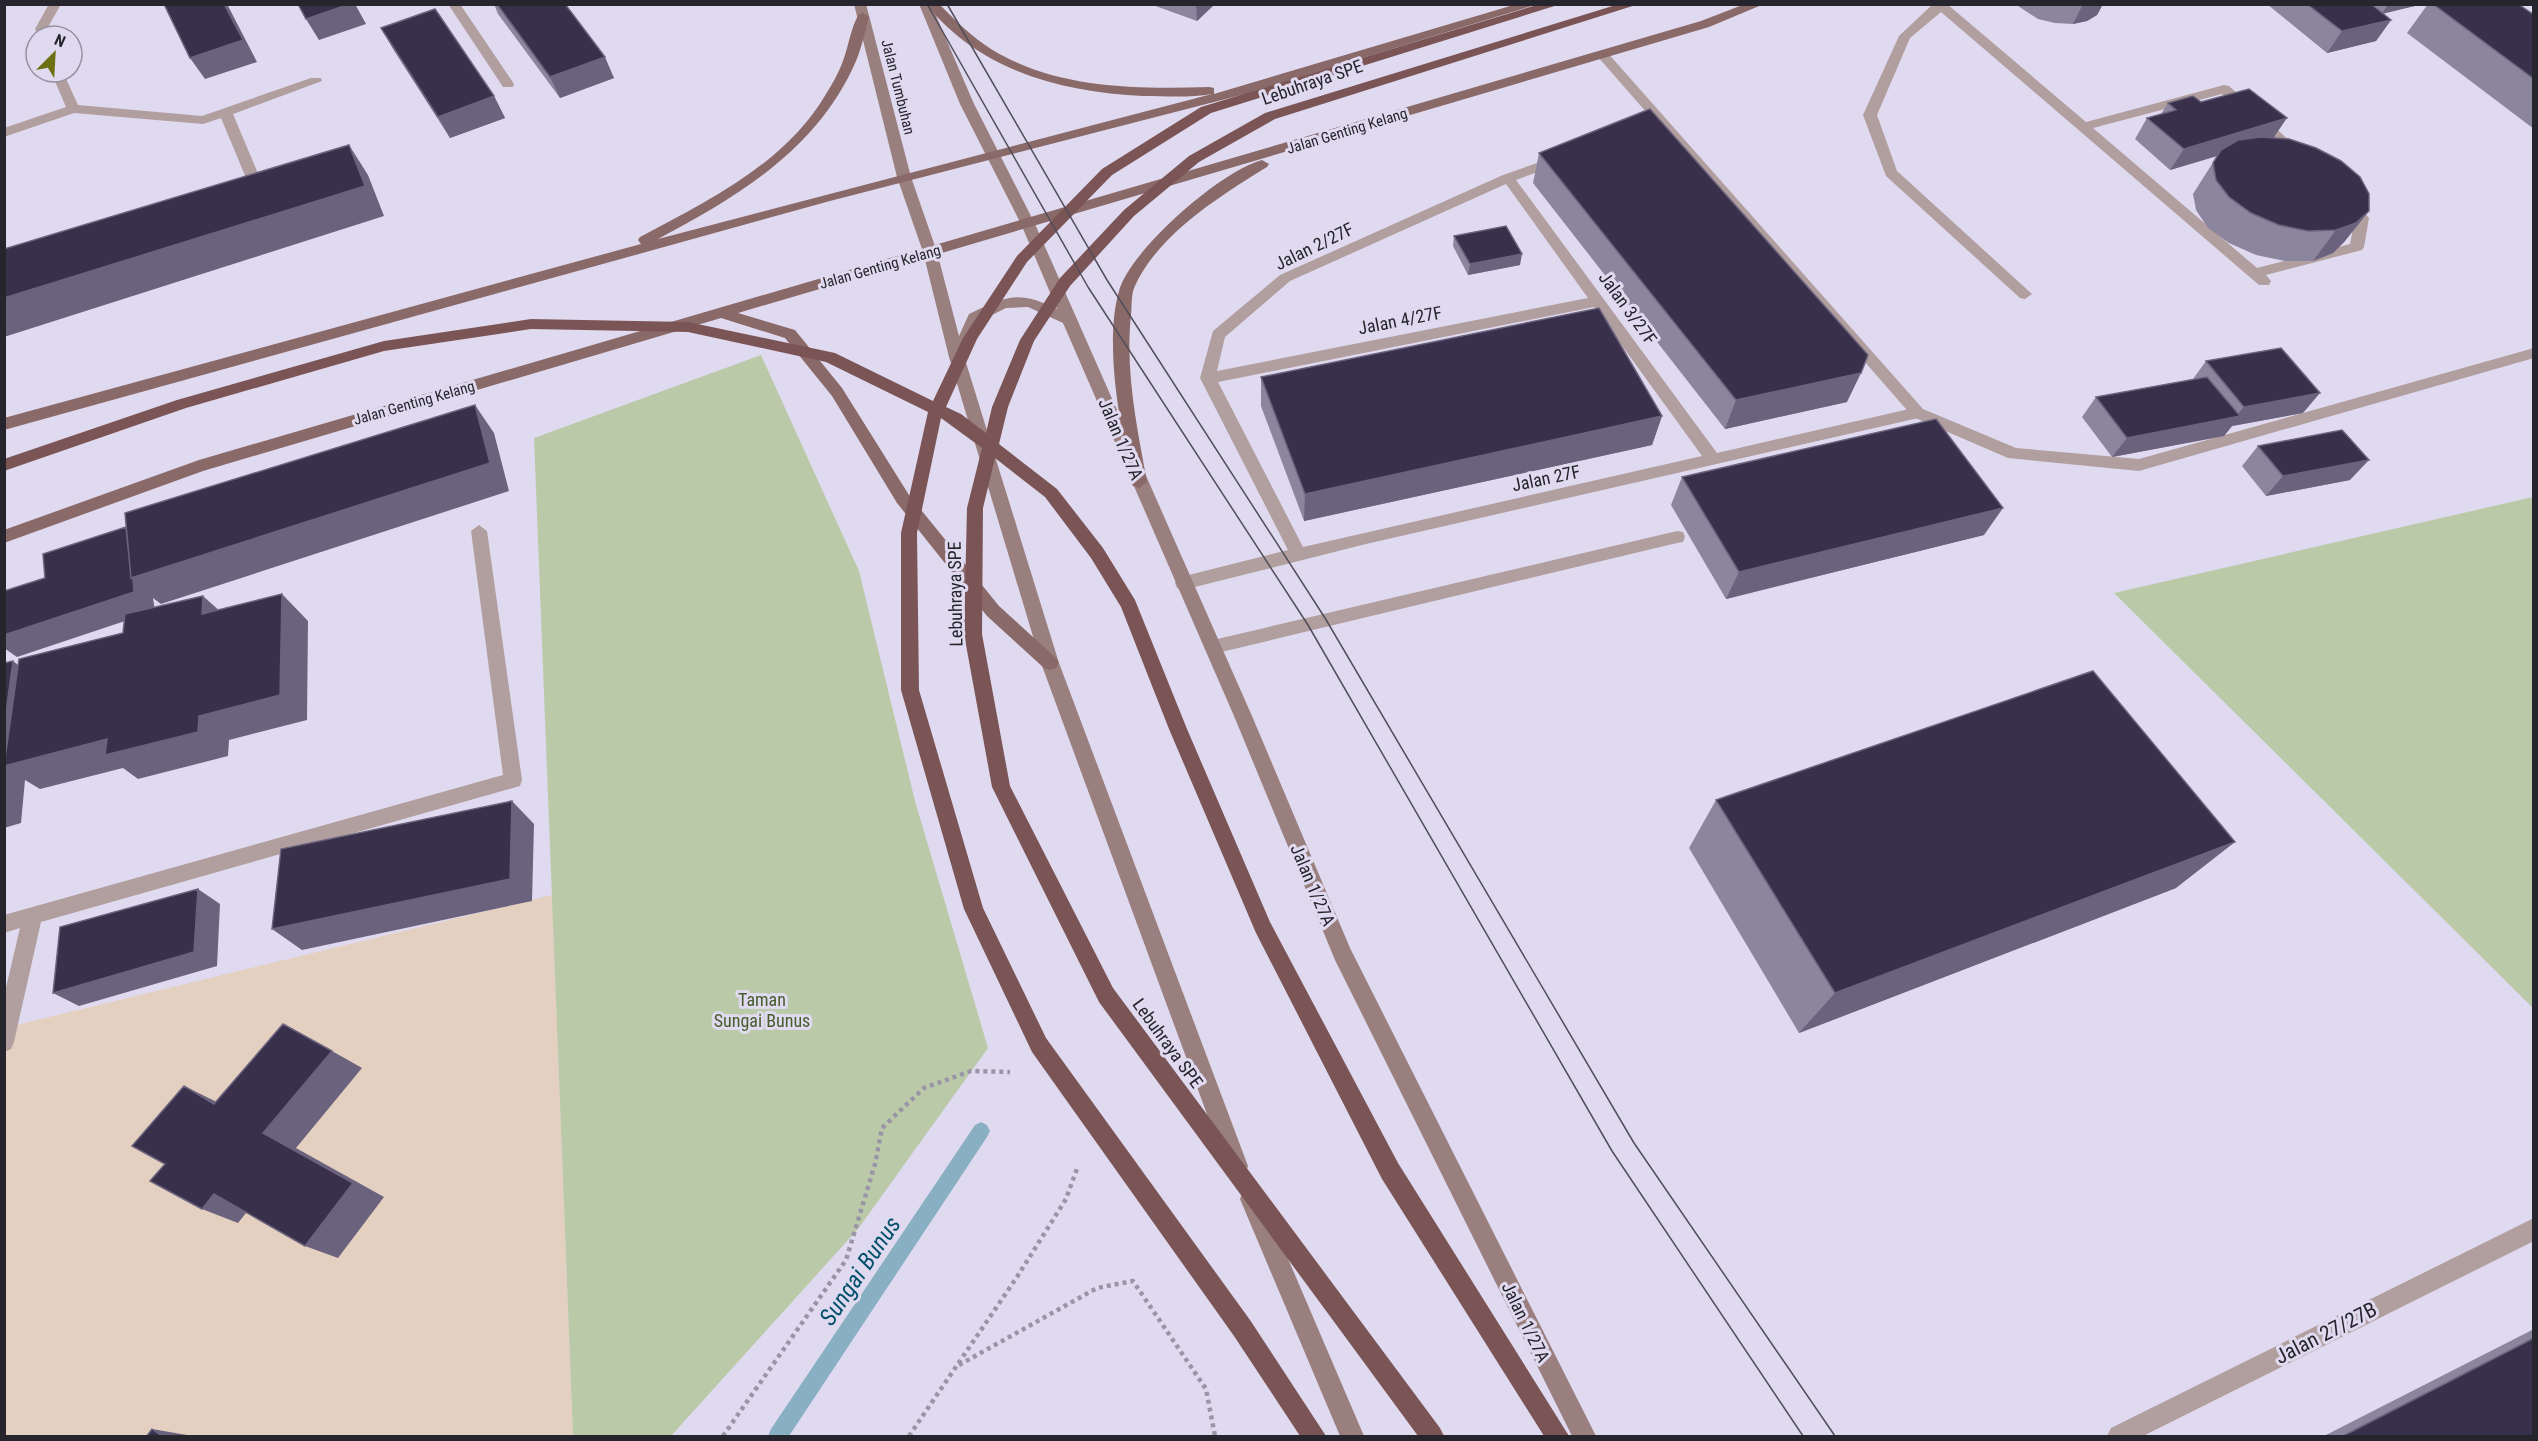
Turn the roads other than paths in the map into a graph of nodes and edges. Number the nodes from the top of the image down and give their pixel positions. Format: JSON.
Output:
{"nodes":[{"id":1,"x":55,"y":4,"type":"edge"},
{"id":2,"x":454,"y":4,"type":"edge"},
{"id":3,"x":925,"y":4,"type":"edge"},
{"id":4,"x":932,"y":4,"type":"edge"},
{"id":5,"x":1532,"y":4,"type":"edge"},
{"id":6,"x":1555,"y":4,"type":"edge"},
{"id":7,"x":1633,"y":4,"type":"edge"},
{"id":8,"x":1758,"y":4,"type":"edge"},
{"id":9,"x":1940,"y":5,"type":"edge"},
{"id":10,"x":861,"y":11,"type":"edge"},
{"id":11,"x":44,"y":24,"type":"edge"},
{"id":12,"x":1602,"y":54,"type":"junction"},
{"id":13,"x":316,"y":81,"type":"dead end"},
{"id":14,"x":62,"y":84,"type":"edge"},
{"id":15,"x":508,"y":84,"type":"dead end"},
{"id":16,"x":1244,"y":90,"type":"junction"},
{"id":17,"x":72,"y":109,"type":"junction"},
{"id":18,"x":225,"y":112,"type":"junction"},
{"id":19,"x":2083,"y":127,"type":"junction"},
{"id":20,"x":4,"y":133,"type":"edge"},
{"id":21,"x":1292,"y":147,"type":"junction"},
{"id":22,"x":993,"y":153,"type":"junction"},
{"id":23,"x":1574,"y":154,"type":"edge"},
{"id":24,"x":2311,"y":167,"type":"edge"},
{"id":25,"x":904,"y":177,"type":"junction"},
{"id":26,"x":1508,"y":178,"type":"junction"},
{"id":27,"x":258,"y":190,"type":"edge"},
{"id":28,"x":2337,"y":191,"type":"edge"},
{"id":29,"x":1028,"y":224,"type":"junction"},
{"id":30,"x":930,"y":252,"type":"junction"},
{"id":31,"x":614,"y":256,"type":"junction"},
{"id":32,"x":2025,"y":294,"type":"dead end"},
{"id":33,"x":1599,"y":301,"type":"junction"},
{"id":34,"x":721,"y":313,"type":"junction"},
{"id":35,"x":1070,"y":321,"type":"junction"},
{"id":36,"x":2534,"y":353,"type":"edge"},
{"id":37,"x":957,"y":357,"type":"junction"},
{"id":38,"x":1208,"y":378,"type":"junction"},
{"id":39,"x":1918,"y":412,"type":"junction"},
{"id":40,"x":4,"y":424,"type":"edge"},
{"id":41,"x":1714,"y":461,"type":"junction"},
{"id":42,"x":4,"y":465,"type":"edge"},
{"id":43,"x":1139,"y":482,"type":"junction"},
{"id":44,"x":479,"y":531,"type":"dead end"},
{"id":45,"x":4,"y":537,"type":"edge"},
{"id":46,"x":1677,"y":537,"type":"dead end"},
{"id":47,"x":1298,"y":553,"type":"junction"},
{"id":48,"x":1183,"y":583,"type":"junction"},
{"id":49,"x":1212,"y":646,"type":"junction"},
{"id":50,"x":1050,"y":663,"type":"junction"},
{"id":51,"x":33,"y":916,"type":"junction"},
{"id":52,"x":4,"y":924,"type":"edge"},
{"id":53,"x":4,"y":1042,"type":"edge"},
{"id":54,"x":2534,"y":1229,"type":"edge"},
{"id":55,"x":1314,"y":1437,"type":"edge"},
{"id":56,"x":1352,"y":1437,"type":"edge"},
{"id":57,"x":1432,"y":1437,"type":"edge"},
{"id":58,"x":1557,"y":1437,"type":"edge"},
{"id":59,"x":1584,"y":1437,"type":"edge"},
{"id":60,"x":2119,"y":1437,"type":"edge"}],
"edges":[{"from":1,"to":11,"type":"street"},
{"from":2,"to":15,"type":"street"},
{"from":3,"to":22,"type":"main road"},
{"from":4,"to":16,"type":"main road"},
{"from":5,"to":16,"type":"main road"},
{"from":6,"to":55,"type":"highway","name":"Lebuhraya SPE"},
{"from":7,"to":57,"type":"highway","name":"Lebuhraya SPE"},
{"from":8,"to":12,"type":"main road","name":"Jalan Genting Kelang"},
{"from":9,"to":19,"type":"street"},
{"from":9,"to":32,"type":"street"},
{"from":10,"to":25,"type":"main road","name":"Jalan Tumbuhan"},
{"from":10,"to":31,"type":"main road"},
{"from":12,"to":21,"type":"main road","name":"Jalan Genting Kelang"},
{"from":12,"to":39,"type":"street"},
{"from":13,"to":18,"type":"street"},
{"from":14,"to":17,"type":"street"},
{"from":16,"to":22,"type":"main road"},
{"from":17,"to":18,"type":"street"},
{"from":17,"to":20,"type":"street"},
{"from":18,"to":27,"type":"street"},
{"from":19,"to":24,"type":"street"},
{"from":19,"to":28,"type":"street"},
{"from":21,"to":29,"type":"main road","name":"Jalan Genting Kelang"},
{"from":21,"to":43,"type":"main road"},
{"from":22,"to":25,"type":"main road"},
{"from":22,"to":29,"type":"main road","name":"Jalan 1/27A"},
{"from":23,"to":26,"type":"street","name":"Jalan 2/27F"},
{"from":25,"to":30,"type":"main road"},
{"from":25,"to":31,"type":"main road"},
{"from":26,"to":33,"type":"street","name":"Jalan 3/27F"},
{"from":26,"to":38,"type":"street","name":"Jalan 2/27F"},
{"from":29,"to":30,"type":"main road","name":"Jalan Genting Kelang"},
{"from":29,"to":35,"type":"main road","name":"Jalan 1/27A"},
{"from":30,"to":34,"type":"main road","name":"Jalan Genting Kelang"},
{"from":30,"to":37,"type":"main road"},
{"from":31,"to":40,"type":"main road"},
{"from":33,"to":38,"type":"street","name":"Jalan 4/27F"},
{"from":33,"to":41,"type":"street","name":"Jalan 3/27F"},
{"from":34,"to":45,"type":"main road","name":"Jalan Genting Kelang"},
{"from":34,"to":50,"type":"main road"},
{"from":35,"to":37,"type":"main road"},
{"from":35,"to":43,"type":"main road","name":"Jalan 1/27A"},
{"from":36,"to":39,"type":"street"},
{"from":37,"to":50,"type":"main road"},
{"from":38,"to":47,"type":"street"},
{"from":39,"to":41,"type":"street","name":"Jalan 27F"},
{"from":41,"to":47,"type":"street","name":"Jalan 27F"},
{"from":42,"to":58,"type":"highway"},
{"from":43,"to":48,"type":"main road","name":"Jalan 1/27A"},
{"from":44,"to":51,"type":"street"},
{"from":46,"to":49,"type":"street"},
{"from":47,"to":48,"type":"street","name":"Jalan 27F"},
{"from":48,"to":49,"type":"main road","name":"Jalan 1/27A"},
{"from":49,"to":59,"type":"main road","name":"Jalan 1/27A"},
{"from":50,"to":56,"type":"main road"},
{"from":51,"to":52,"type":"street"},
{"from":51,"to":53,"type":"street"},
{"from":54,"to":60,"type":"street","name":"Jalan 27/27B"}]}
